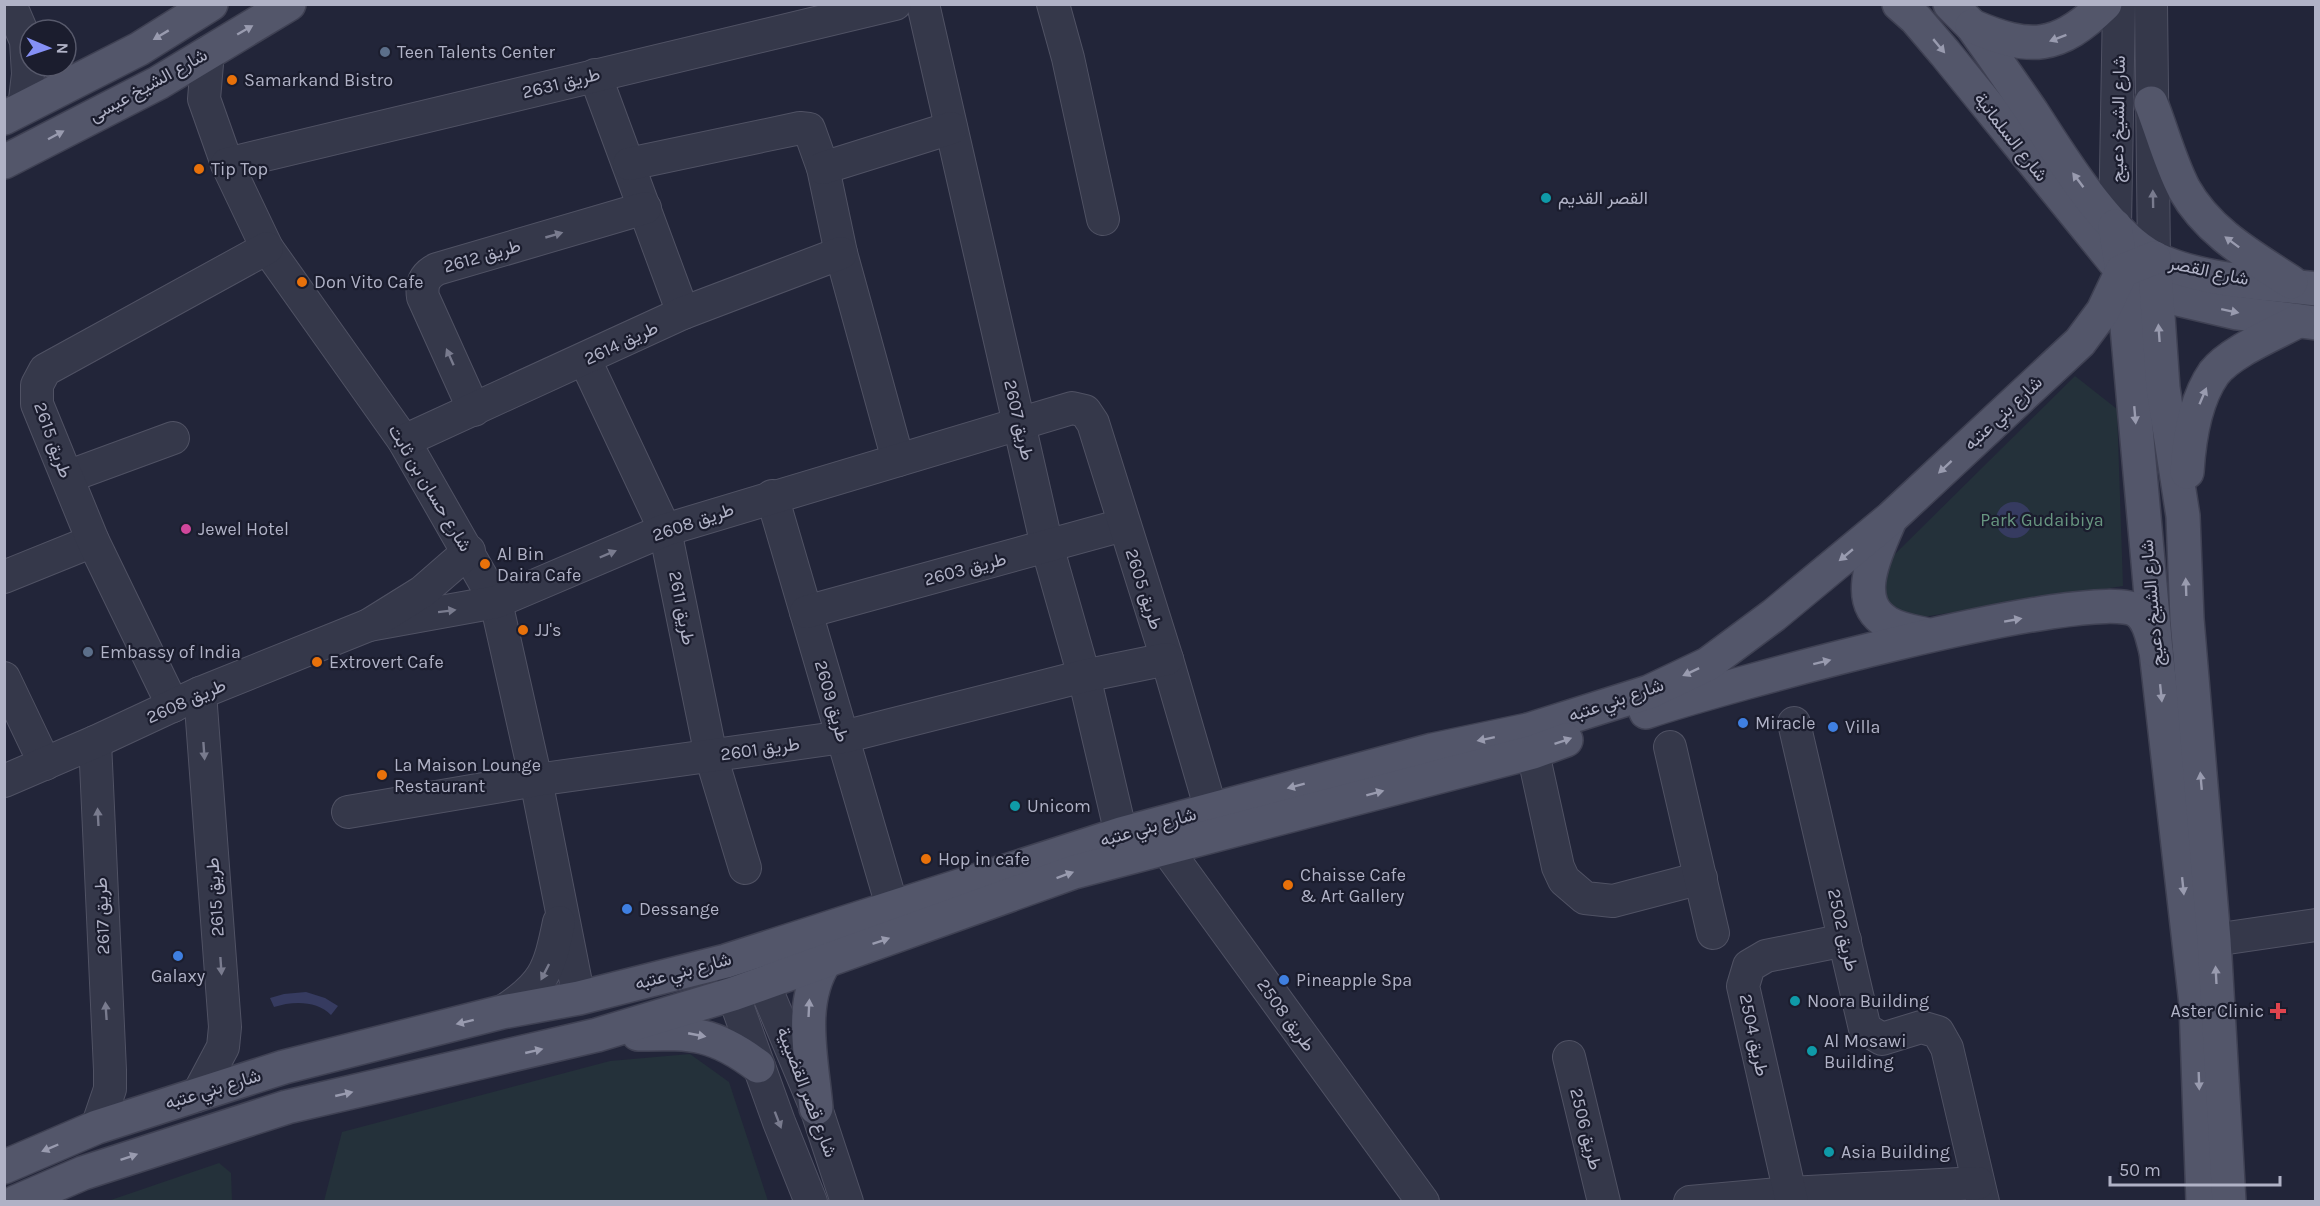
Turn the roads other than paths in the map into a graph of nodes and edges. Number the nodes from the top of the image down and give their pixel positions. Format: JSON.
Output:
{"nodes":[{"id":1,"x":10,"y":4,"type":"edge"},
{"id":2,"x":211,"y":4,"type":"edge"},
{"id":3,"x":289,"y":4,"type":"edge"},
{"id":4,"x":895,"y":4,"type":"edge"},
{"id":5,"x":923,"y":4,"type":"edge"},
{"id":6,"x":1053,"y":4,"type":"edge"},
{"id":7,"x":1899,"y":4,"type":"edge"},
{"id":8,"x":2105,"y":4,"type":"edge"},
{"id":9,"x":2119,"y":4,"type":"edge"},
{"id":10,"x":2151,"y":4,"type":"edge"},
{"id":11,"x":1961,"y":15,"type":"edge"},
{"id":12,"x":18,"y":21,"type":"edge"},
{"id":13,"x":208,"y":52,"type":"junction"},
{"id":14,"x":80,"y":68,"type":"edge"},
{"id":15,"x":172,"y":74,"type":"junction"},
{"id":16,"x":595,"y":75,"type":"junction"},
{"id":17,"x":27,"y":78,"type":"edge"},
{"id":18,"x":204,"y":99,"type":"junction"},
{"id":19,"x":2151,"y":103,"type":"junction"},
{"id":20,"x":14,"y":113,"type":"edge"},
{"id":21,"x":951,"y":128,"type":"junction"},
{"id":22,"x":4,"y":162,"type":"edge"},
{"id":23,"x":227,"y":164,"type":"junction"},
{"id":24,"x":629,"y":164,"type":"junction"},
{"id":25,"x":823,"y":168,"type":"junction"},
{"id":26,"x":645,"y":208,"type":"junction"},
{"id":27,"x":1103,"y":219,"type":"dead end"},
{"id":28,"x":2115,"y":226,"type":"junction"},
{"id":29,"x":267,"y":248,"type":"junction"},
{"id":30,"x":841,"y":253,"type":"junction"},
{"id":31,"x":2154,"y":258,"type":"junction"},
{"id":32,"x":2122,"y":271,"type":"junction"},
{"id":33,"x":2306,"y":288,"type":"edge"},
{"id":34,"x":2156,"y":294,"type":"junction"},
{"id":35,"x":683,"y":313,"type":"junction"},
{"id":36,"x":2307,"y":322,"type":"edge"},
{"id":37,"x":585,"y":360,"type":"junction"},
{"id":38,"x":474,"y":410,"type":"junction"},
{"id":39,"x":1019,"y":424,"type":"junction"},
{"id":40,"x":173,"y":438,"type":"dead end"},
{"id":41,"x":404,"y":441,"type":"junction"},
{"id":42,"x":898,"y":460,"type":"junction"},
{"id":43,"x":67,"y":477,"type":"junction"},
{"id":44,"x":772,"y":496,"type":"junction"},
{"id":45,"x":2183,"y":516,"type":"junction"},
{"id":46,"x":1891,"y":518,"type":"junction"},
{"id":47,"x":1123,"y":525,"type":"junction"},
{"id":48,"x":665,"y":530,"type":"junction"},
{"id":49,"x":93,"y":541,"type":"junction"},
{"id":50,"x":1047,"y":546,"type":"junction"},
{"id":51,"x":469,"y":551,"type":"junction"},
{"id":52,"x":4,"y":577,"type":"edge"},
{"id":53,"x":496,"y":602,"type":"junction"},
{"id":54,"x":806,"y":612,"type":"junction"},
{"id":55,"x":369,"y":625,"type":"junction"},
{"id":56,"x":1928,"y":635,"type":"junction"},
{"id":57,"x":2156,"y":651,"type":"junction"},
{"id":58,"x":1167,"y":659,"type":"junction"},
{"id":59,"x":1084,"y":676,"type":"junction"},
{"id":60,"x":4,"y":678,"type":"edge"},
{"id":61,"x":186,"y":699,"type":"junction"},
{"id":62,"x":1794,"y":723,"type":"dead end"},
{"id":63,"x":843,"y":736,"type":"junction"},
{"id":64,"x":1530,"y":741,"type":"junction"},
{"id":65,"x":94,"y":742,"type":"junction"},
{"id":66,"x":1670,"y":747,"type":"dead end"},
{"id":67,"x":711,"y":756,"type":"junction"},
{"id":68,"x":45,"y":764,"type":"junction"},
{"id":69,"x":536,"y":780,"type":"junction"},
{"id":70,"x":4,"y":781,"type":"edge"},
{"id":71,"x":348,"y":812,"type":"dead end"},
{"id":72,"x":1214,"y":821,"type":"junction"},
{"id":73,"x":1121,"y":834,"type":"junction"},
{"id":74,"x":1160,"y":836,"type":"junction"},
{"id":75,"x":745,"y":868,"type":"dead end"},
{"id":76,"x":1701,"y":878,"type":"junction"},
{"id":77,"x":892,"y":906,"type":"junction"},
{"id":78,"x":561,"y":916,"type":"junction"},
{"id":79,"x":2316,"y":925,"type":"edge"},
{"id":80,"x":1713,"y":933,"type":"dead end"},
{"id":81,"x":1845,"y":940,"type":"junction"},
{"id":82,"x":2214,"y":940,"type":"junction"},
{"id":83,"x":826,"y":960,"type":"junction"},
{"id":84,"x":733,"y":969,"type":"junction"},
{"id":85,"x":764,"y":984,"type":"junction"},
{"id":86,"x":579,"y":999,"type":"junction"},
{"id":87,"x":502,"y":1012,"type":"junction"},
{"id":88,"x":597,"y":1035,"type":"junction"},
{"id":89,"x":1569,"y":1057,"type":"dead end"},
{"id":90,"x":758,"y":1066,"type":"junction"},
{"id":91,"x":284,"y":1067,"type":"junction"},
{"id":92,"x":431,"y":1074,"type":"junction"},
{"id":93,"x":110,"y":1079,"type":"junction"},
{"id":94,"x":197,"y":1096,"type":"junction"},
{"id":95,"x":287,"y":1107,"type":"junction"},
{"id":96,"x":816,"y":1108,"type":"junction"},
{"id":97,"x":145,"y":1110,"type":"junction"},
{"id":98,"x":97,"y":1127,"type":"junction"},
{"id":99,"x":4,"y":1167,"type":"edge"},
{"id":100,"x":1980,"y":1192,"type":"edge"},
{"id":101,"x":1791,"y":1197,"type":"edge"},
{"id":102,"x":16,"y":1202,"type":"edge"},
{"id":103,"x":811,"y":1202,"type":"edge"},
{"id":104,"x":847,"y":1202,"type":"edge"},
{"id":105,"x":1423,"y":1202,"type":"edge"},
{"id":106,"x":1604,"y":1202,"type":"edge"},
{"id":107,"x":1690,"y":1202,"type":"edge"},
{"id":108,"x":2203,"y":1202,"type":"edge"},
{"id":109,"x":2229,"y":1202,"type":"edge"}],
"edges":[{"from":1,"to":12,"type":"street"},
{"from":2,"to":14,"type":"main road","name":"شارع الشيخ عيسى","one_way":true},
{"from":13,"to":3,"type":"main road","name":"شارع الشيخ عيسى","one_way":true},
{"from":4,"to":16,"type":"street","name":"طريق 2631"},
{"from":5,"to":21,"type":"street","name":"طريق 2607"},
{"from":6,"to":27,"type":"street"},
{"from":7,"to":32,"type":"main road","name":"شارع السلمانية","one_way":true},
{"from":8,"to":11,"type":"main road","one_way":true},
{"from":9,"to":28,"type":"street","name":"شارع الشيخ دعيج"},
{"from":10,"to":19,"type":"street","name":"شارع الشيخ دعيج"},
{"from":28,"to":11,"type":"main road","name":"شارع السلمانية","one_way":true},
{"from":13,"to":15,"type":"main road","name":"شارع الشيخ عيسى"},
{"from":13,"to":18,"type":"street","name":"شارع حسان بن ثابت"},
{"from":14,"to":20,"type":"main road","name":"شارع الشيخ عيسى"},
{"from":15,"to":18,"type":"street"},
{"from":22,"to":15,"type":"main road","name":"شارع الشيخ عيسى","one_way":true},
{"from":16,"to":23,"type":"street","name":"طريق 2631"},
{"from":16,"to":24,"type":"street"},
{"from":17,"to":20,"type":"street"},
{"from":18,"to":23,"type":"street","name":"شارع حسان بن ثابت"},
{"from":31,"to":19,"type":"street","name":"شارع الشيخ دعيج","one_way":true},
{"from":33,"to":19,"type":"main road","one_way":true},
{"from":21,"to":25,"type":"street"},
{"from":21,"to":39,"type":"street","name":"طريق 2607"},
{"from":23,"to":29,"type":"street","name":"شارع حسان بن ثابت"},
{"from":24,"to":25,"type":"street"},
{"from":24,"to":26,"type":"street"},
{"from":25,"to":30,"type":"street"},
{"from":26,"to":35,"type":"street"},
{"from":38,"to":26,"type":"street","name":"طريق 2612","one_way":true},
{"from":28,"to":31,"type":"main road","name":"شارع القصر"},
{"from":28,"to":32,"type":"main road","name":"شارع الشيخ دعيج"},
{"from":29,"to":41,"type":"street","name":"شارع حسان بن ثابت"},
{"from":29,"to":43,"type":"street","name":"طريق 2615"},
{"from":30,"to":35,"type":"street","name":"طريق 2614"},
{"from":30,"to":42,"type":"street"},
{"from":31,"to":32,"type":"main road"},
{"from":31,"to":33,"type":"main road","name":"شارع القصر"},
{"from":31,"to":34,"type":"main road","name":"شارع الشيخ دعيج"},
{"from":32,"to":34,"type":"main road","name":"شارع القصر"},
{"from":32,"to":46,"type":"main road","name":"شارع بني عتبه","one_way":true},
{"from":32,"to":57,"type":"main road","name":"شارع الشيخ دعيج","one_way":true},
{"from":34,"to":36,"type":"main road","name":"شارع القصر","one_way":true},
{"from":45,"to":34,"type":"main road","name":"شارع الشيخ دعيج","one_way":true},
{"from":35,"to":37,"type":"street","name":"طريق 2614"},
{"from":45,"to":36,"type":"main road","one_way":true},
{"from":37,"to":38,"type":"street","name":"طريق 2614"},
{"from":37,"to":48,"type":"street","name":"طريق 2611"},
{"from":38,"to":41,"type":"street","name":"طريق 2614"},
{"from":39,"to":42,"type":"street","name":"طريق 2608"},
{"from":39,"to":47,"type":"street","name":"طريق 2605"},
{"from":39,"to":50,"type":"street","name":"طريق 2607"},
{"from":40,"to":43,"type":"street"},
{"from":41,"to":51,"type":"street","name":"شارع حسان بن ثابت"},
{"from":42,"to":44,"type":"street","name":"طريق 2608"},
{"from":43,"to":49,"type":"street","name":"طريق 2615"},
{"from":44,"to":48,"type":"street","name":"طريق 2608"},
{"from":44,"to":54,"type":"street","name":"طريق 2609"},
{"from":82,"to":45,"type":"main road","name":"شارع الشيخ دعيج","one_way":true},
{"from":46,"to":56,"type":"main road"},
{"from":46,"to":64,"type":"main road","name":"شارع بني عتبه","one_way":true},
{"from":47,"to":50,"type":"street","name":"طريق 2603"},
{"from":47,"to":58,"type":"street","name":"طريق 2605"},
{"from":53,"to":48,"type":"street","name":"طريق 2608","one_way":true},
{"from":48,"to":67,"type":"street","name":"طريق 2611"},
{"from":49,"to":52,"type":"street"},
{"from":49,"to":61,"type":"street","name":"طريق 2615"},
{"from":50,"to":54,"type":"street","name":"طريق 2603"},
{"from":50,"to":59,"type":"street","name":"طريق 2607"},
{"from":51,"to":53,"type":"street","name":"شارع حسان بن ثابت"},
{"from":51,"to":55,"type":"street","name":"طريق 2608"},
{"from":55,"to":53,"type":"street","name":"طريق 2608","one_way":true},
{"from":53,"to":69,"type":"street","name":"شارع حسان بن ثابت"},
{"from":54,"to":63,"type":"street","name":"طريق 2609"},
{"from":55,"to":61,"type":"street","name":"طريق 2608"},
{"from":56,"to":57,"type":"main road","name":"شارع بني عتبه","one_way":true},
{"from":64,"to":56,"type":"main road","name":"شارع بني عتبه","one_way":true},
{"from":57,"to":108,"type":"main road","name":"شارع الشيخ دعيج","one_way":true},
{"from":58,"to":59,"type":"street","name":"طريق 2601"},
{"from":58,"to":72,"type":"street","name":"طريق 2605"},
{"from":59,"to":63,"type":"street","name":"طريق 2601"},
{"from":59,"to":73,"type":"street","name":"طريق 2607"},
{"from":60,"to":68,"type":"street"},
{"from":61,"to":65,"type":"street","name":"طريق 2608"},
{"from":61,"to":94,"type":"street","name":"طريق 2615","one_way":true},
{"from":62,"to":81,"type":"street","name":"طريق 2502"},
{"from":63,"to":67,"type":"street","name":"طريق 2601"},
{"from":63,"to":77,"type":"street","name":"طريق 2609"},
{"from":64,"to":72,"type":"main road","name":"شارع بني عتبه"},
{"from":64,"to":76,"type":"street"},
{"from":65,"to":68,"type":"street","name":"طريق 2608"},
{"from":93,"to":65,"type":"street","name":"طريق 2617","one_way":true},
{"from":66,"to":76,"type":"street"},
{"from":67,"to":69,"type":"street","name":"طريق 2601"},
{"from":67,"to":75,"type":"street","name":"طريق 2611"},
{"from":68,"to":70,"type":"street","name":"طريق 2608"},
{"from":69,"to":71,"type":"street","name":"طريق 2601"},
{"from":69,"to":78,"type":"street","name":"شارع حسان بن ثابت"},
{"from":72,"to":74,"type":"main road","name":"شارع بني عتبه"},
{"from":73,"to":74,"type":"main road","name":"شارع بني عتبه"},
{"from":73,"to":77,"type":"main road","name":"شارع بني عتبه"},
{"from":83,"to":74,"type":"main road","name":"شارع بني عتبه","one_way":true},
{"from":74,"to":105,"type":"street","name":"طريق 2508"},
{"from":76,"to":80,"type":"street"},
{"from":77,"to":84,"type":"main road","name":"شارع بني عتبه"},
{"from":78,"to":86,"type":"street","name":"شارع حسان بن ثابت"},
{"from":78,"to":87,"type":"street","name":"شارع حسان بن ثابت","one_way":true},
{"from":79,"to":82,"type":"street"},
{"from":81,"to":100,"type":"street","name":"طريق 2502"},
{"from":81,"to":101,"type":"street","name":"طريق 2504"},
{"from":109,"to":82,"type":"main road","name":"شارع الشيخ دعيج","one_way":true},
{"from":83,"to":85,"type":"main road","name":"شارع بني عتبه"},
{"from":96,"to":83,"type":"main road","one_way":true},
{"from":84,"to":85,"type":"main road","name":"شارع بني عتبه"},
{"from":84,"to":86,"type":"main road","name":"شارع بني عتبه"},
{"from":84,"to":88,"type":"main road","name":"شارع بني عتبه"},
{"from":84,"to":90,"type":"street","name":"شارع قصر القضيبية"},
{"from":85,"to":96,"type":"street","name":"شارع قصر القضيبية"},
{"from":86,"to":87,"type":"main road","name":"شارع بني عتبه"},
{"from":86,"to":92,"type":"main road"},
{"from":87,"to":91,"type":"main road","name":"شارع بني عتبه","one_way":true},
{"from":88,"to":90,"type":"main road","one_way":true},
{"from":92,"to":88,"type":"main road","name":"شارع بني عتبه","one_way":true},
{"from":89,"to":106,"type":"street","name":"طريق 2506"},
{"from":90,"to":103,"type":"street","name":"شارع قصر القضيبية","one_way":true},
{"from":91,"to":94,"type":"main road","name":"شارع بني عتبه"},
{"from":91,"to":95,"type":"main road"},
{"from":95,"to":92,"type":"main road","name":"شارع بني عتبه","one_way":true},
{"from":93,"to":97,"type":"street"},
{"from":93,"to":98,"type":"street","name":"طريق 2617"},
{"from":94,"to":97,"type":"main road","name":"شارع بني عتبه"},
{"from":102,"to":95,"type":"main road","name":"شارع بني عتبه","one_way":true},
{"from":96,"to":104,"type":"street","name":"شارع قصر القضيبية"},
{"from":97,"to":98,"type":"main road","name":"شارع بني عتبه"},
{"from":98,"to":99,"type":"main road","name":"شارع بني عتبه","one_way":true},
{"from":100,"to":101,"type":"street"},
{"from":101,"to":107,"type":"street"}]}
